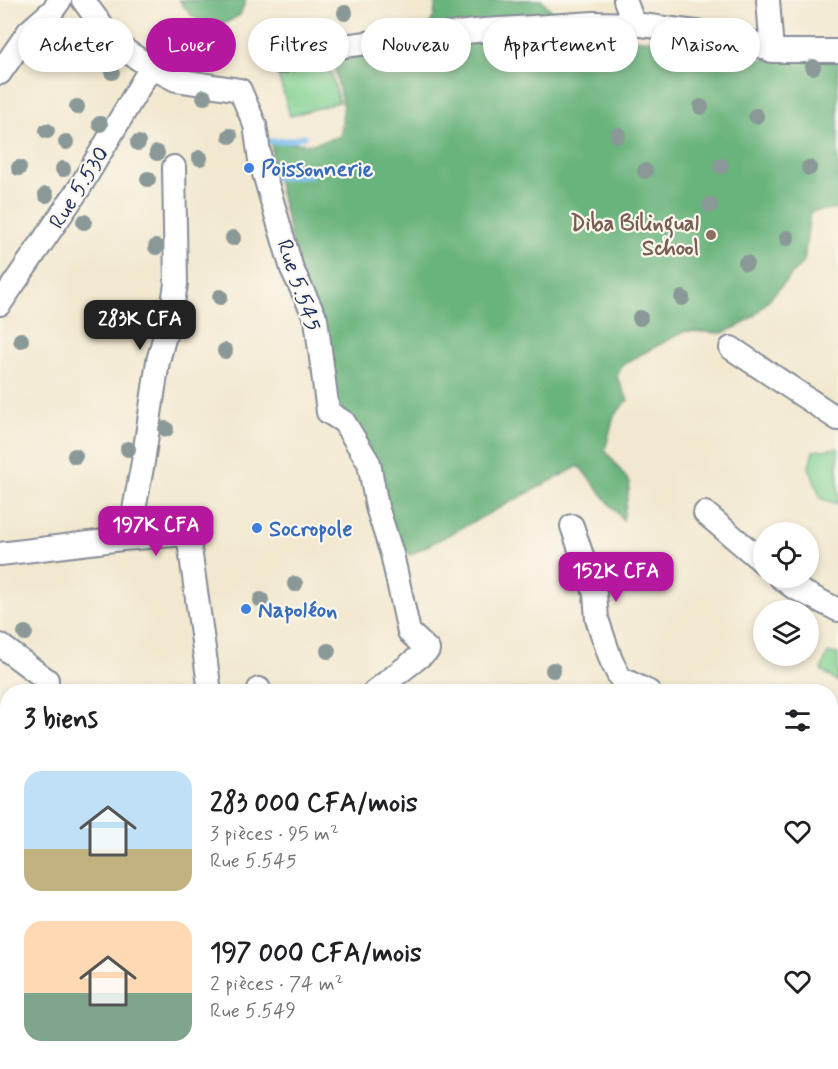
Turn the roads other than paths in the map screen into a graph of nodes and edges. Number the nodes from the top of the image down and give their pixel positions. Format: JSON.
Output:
{"nodes":[{"id":1,"x":60,"y":0,"type":"edge"},
{"id":2,"x":83,"y":0,"type":"edge"},
{"id":3,"x":625,"y":0,"type":"edge"},
{"id":4,"x":768,"y":0,"type":"edge"},
{"id":5,"x":632,"y":18,"type":"edge"},
{"id":6,"x":638,"y":25,"type":"edge"},
{"id":7,"x":483,"y":30,"type":"edge"},
{"id":8,"x":349,"y":46,"type":"edge"},
{"id":9,"x":772,"y":51,"type":"junction"},
{"id":10,"x":838,"y":51,"type":"edge"},
{"id":11,"x":146,"y":64,"type":"edge"},
{"id":12,"x":148,"y":72,"type":"edge"},
{"id":13,"x":161,"y":72,"type":"edge"},
{"id":14,"x":0,"y":73,"type":"edge"},
{"id":15,"x":174,"y":167,"type":"dead end"},
{"id":16,"x":0,"y":303,"type":"edge"},
{"id":17,"x":731,"y":348,"type":"dead end"},
{"id":18,"x":838,"y":419,"type":"edge"},
{"id":19,"x":705,"y":513,"type":"dead end"},
{"id":20,"x":572,"y":526,"type":"dead end"},
{"id":21,"x":122,"y":539,"type":"junction"},
{"id":22,"x":0,"y":554,"type":"edge"},
{"id":23,"x":753,"y":554,"type":"edge"},
{"id":24,"x":795,"y":588,"type":"edge"},
{"id":25,"x":838,"y":610,"type":"edge"},
{"id":26,"x":0,"y":645,"type":"edge"},
{"id":27,"x":47,"y":684,"type":"edge"},
{"id":28,"x":209,"y":684,"type":"edge"},
{"id":29,"x":385,"y":684,"type":"edge"},
{"id":30,"x":632,"y":684,"type":"edge"}],
"edges":[{"from":1,"to":14,"type":"street"},
{"from":2,"to":11,"type":"street","name":"Rue 5.545"},
{"from":3,"to":5,"type":"street"},
{"from":4,"to":9,"type":"street"},
{"from":6,"to":9,"type":"street"},
{"from":7,"to":8,"type":"street"},
{"from":9,"to":10,"type":"street"},
{"from":12,"to":16,"type":"street","name":"Rue 5.530"},
{"from":13,"to":29,"type":"street","name":"Rue 5.545"},
{"from":15,"to":21,"type":"street"},
{"from":17,"to":18,"type":"street"},
{"from":19,"to":23,"type":"street"},
{"from":20,"to":30,"type":"street"},
{"from":21,"to":22,"type":"street"},
{"from":21,"to":28,"type":"street"},
{"from":24,"to":25,"type":"street"},
{"from":26,"to":27,"type":"street"}]}
